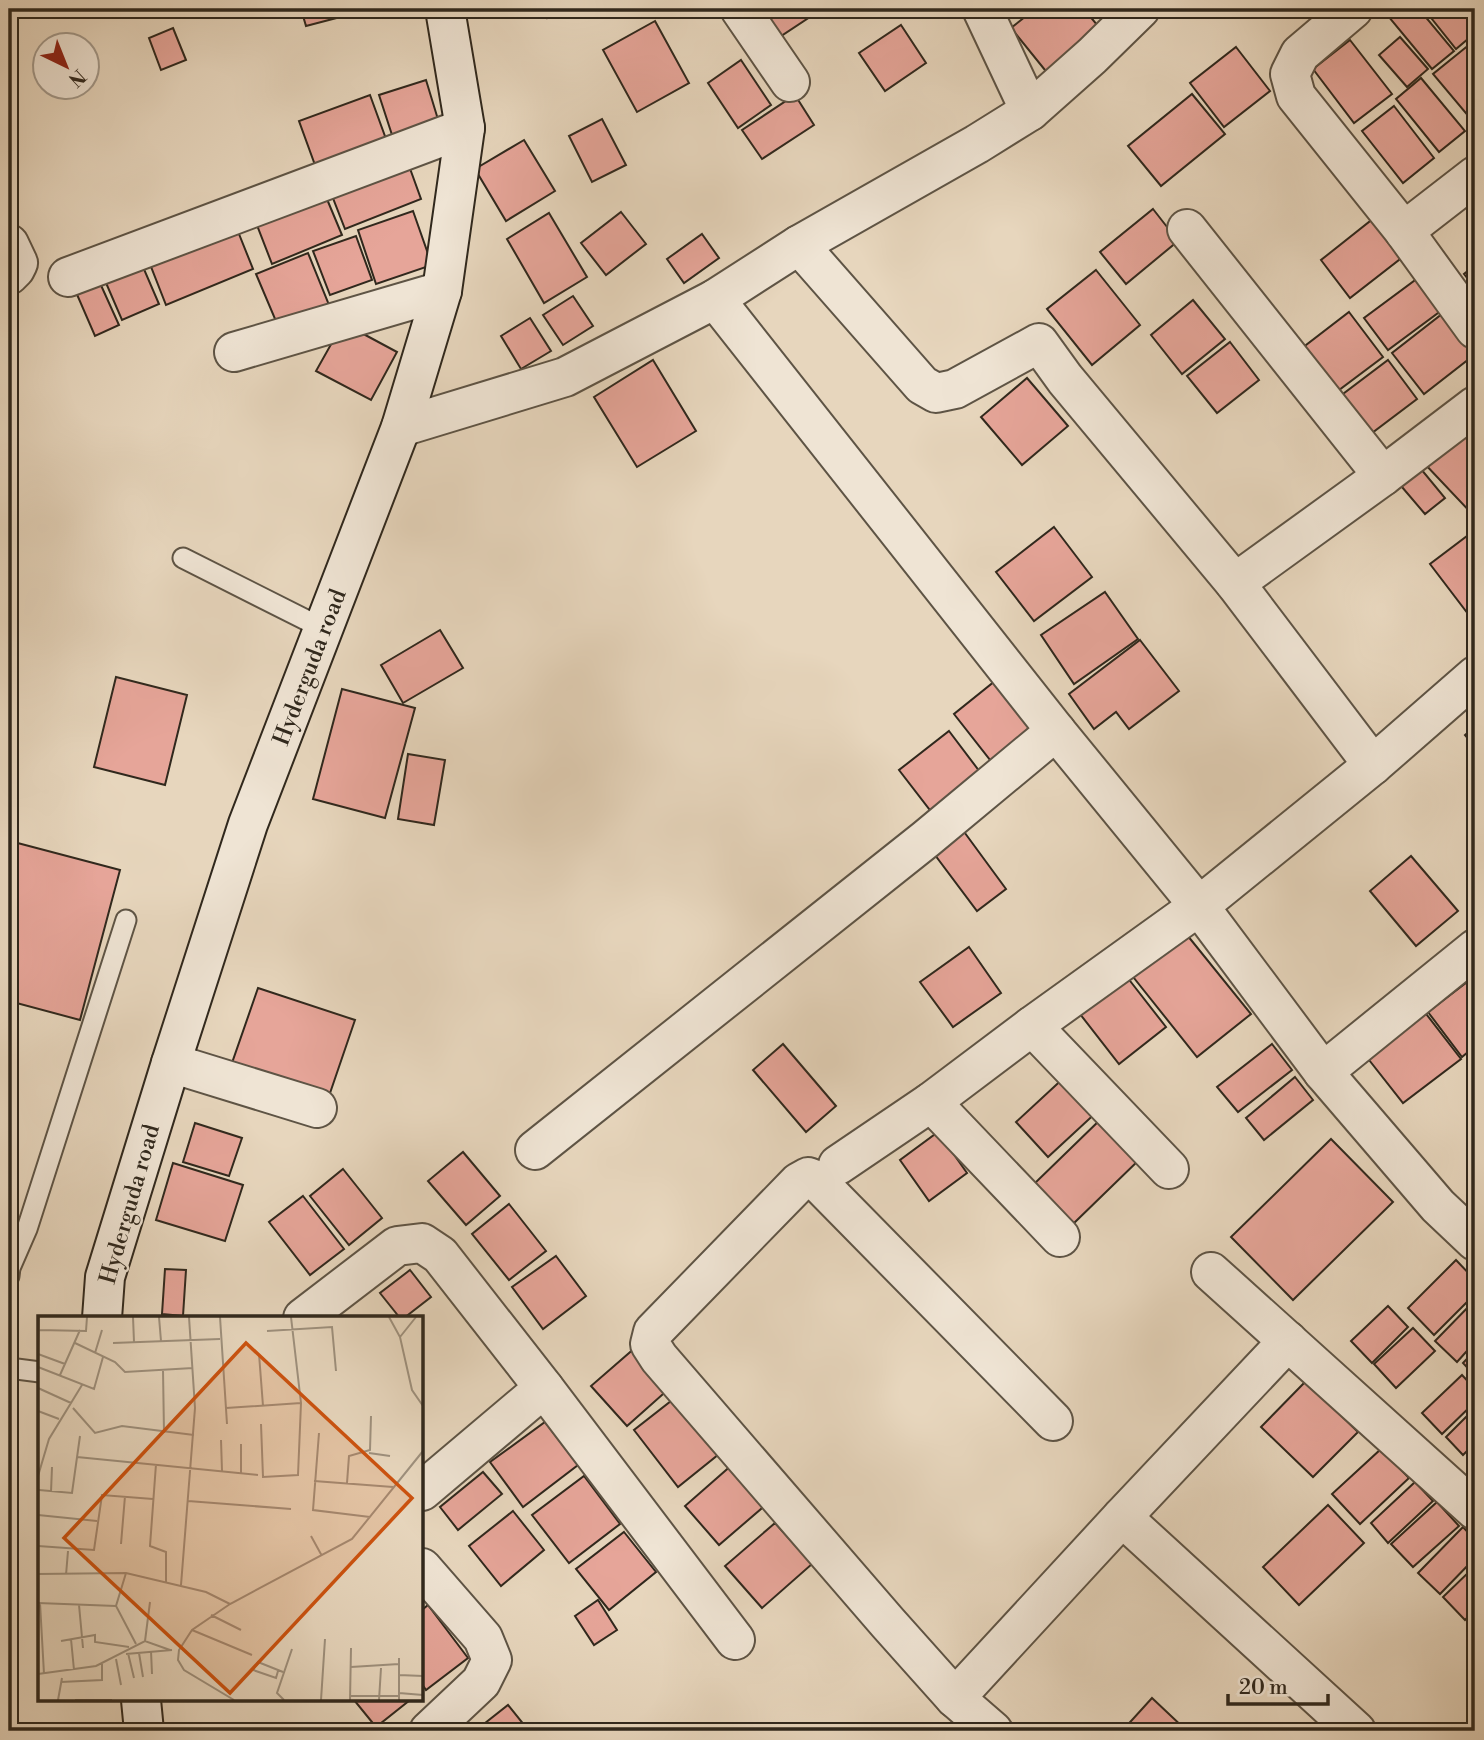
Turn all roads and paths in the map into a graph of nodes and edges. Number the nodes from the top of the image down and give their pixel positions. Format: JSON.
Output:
{"nodes":[{"id":1,"x":445,"y":9,"type":"edge"},
{"id":2,"x":740,"y":9,"type":"edge"},
{"id":3,"x":982,"y":9,"type":"edge"},
{"id":4,"x":1140,"y":9,"type":"edge"},
{"id":5,"x":1353,"y":9,"type":"edge"},
{"id":6,"x":790,"y":82,"type":"dead end"},
{"id":7,"x":1030,"y":111,"type":"junction"},
{"id":8,"x":465,"y":128,"type":"junction"},
{"id":9,"x":1475,"y":176,"type":"edge"},
{"id":10,"x":1186,"y":229,"type":"dead end"},
{"id":11,"x":1404,"y":231,"type":"junction"},
{"id":12,"x":9,"y":244,"type":"edge"},
{"id":13,"x":799,"y":245,"type":"junction"},
{"id":14,"x":9,"y":275,"type":"edge"},
{"id":15,"x":68,"y":277,"type":"dead end"},
{"id":16,"x":442,"y":292,"type":"junction"},
{"id":17,"x":715,"y":299,"type":"junction"},
{"id":18,"x":1475,"y":329,"type":"edge"},
{"id":19,"x":234,"y":352,"type":"dead end"},
{"id":20,"x":1475,"y":406,"type":"edge"},
{"id":21,"x":401,"y":427,"type":"junction"},
{"id":22,"x":1383,"y":476,"type":"junction"},
{"id":23,"x":183,"y":558,"type":"dead end"},
{"id":24,"x":1234,"y":583,"type":"junction"},
{"id":25,"x":324,"y":629,"type":"junction"},
{"id":26,"x":1475,"y":676,"type":"edge"},
{"id":27,"x":1056,"y":731,"type":"junction"},
{"id":28,"x":1373,"y":765,"type":"junction"},
{"id":29,"x":1199,"y":906,"type":"junction"},
{"id":30,"x":126,"y":920,"type":"dead end"},
{"id":31,"x":1475,"y":950,"type":"edge"},
{"id":32,"x":1032,"y":1026,"type":"junction"},
{"id":33,"x":170,"y":1063,"type":"junction"},
{"id":34,"x":1323,"y":1072,"type":"junction"},
{"id":35,"x":931,"y":1101,"type":"junction"},
{"id":36,"x":317,"y":1108,"type":"dead end"},
{"id":37,"x":535,"y":1150,"type":"dead end"},
{"id":38,"x":838,"y":1166,"type":"dead end"},
{"id":39,"x":1169,"y":1169,"type":"dead end"},
{"id":40,"x":1060,"y":1237,"type":"dead end"},
{"id":41,"x":1475,"y":1241,"type":"edge"},
{"id":42,"x":9,"y":1270,"type":"edge"},
{"id":43,"x":1211,"y":1272,"type":"dead end"},
{"id":44,"x":102,"y":1316,"type":"edge"},
{"id":45,"x":306,"y":1316,"type":"edge"},
{"id":46,"x":1289,"y":1342,"type":"junction"},
{"id":47,"x":10,"y":1364,"type":"edge"},
{"id":48,"x":38,"y":1371,"type":"edge"},
{"id":49,"x":544,"y":1388,"type":"junction"},
{"id":50,"x":1053,"y":1421,"type":"dead end"},
{"id":51,"x":424,"y":1489,"type":"edge"},
{"id":52,"x":1475,"y":1510,"type":"edge"},
{"id":53,"x":1122,"y":1517,"type":"junction"},
{"id":54,"x":424,"y":1570,"type":"edge"},
{"id":55,"x":735,"y":1640,"type":"dead end"},
{"id":56,"x":955,"y":1698,"type":"junction"},
{"id":57,"x":429,"y":1731,"type":"edge"},
{"id":58,"x":993,"y":1731,"type":"edge"},
{"id":59,"x":1356,"y":1731,"type":"edge"}],
"edges":[{"from":1,"to":8,"type":"street","name":"Hyderguda road"},
{"from":2,"to":6,"type":"street"},
{"from":3,"to":7,"type":"street"},
{"from":4,"to":7,"type":"street"},
{"from":5,"to":11,"type":"street"},
{"from":7,"to":13,"type":"street"},
{"from":8,"to":15,"type":"street"},
{"from":8,"to":16,"type":"street","name":"Hyderguda road"},
{"from":9,"to":11,"type":"street"},
{"from":10,"to":22,"type":"street"},
{"from":11,"to":18,"type":"street"},
{"from":12,"to":14,"type":"street"},
{"from":13,"to":17,"type":"street"},
{"from":13,"to":24,"type":"street"},
{"from":16,"to":19,"type":"street"},
{"from":16,"to":21,"type":"street","name":"Hyderguda road"},
{"from":17,"to":21,"type":"street"},
{"from":17,"to":27,"type":"street"},
{"from":20,"to":22,"type":"street"},
{"from":21,"to":25,"type":"street","name":"Hyderguda road"},
{"from":22,"to":24,"type":"street"},
{"from":23,"to":25,"type":"lane"},
{"from":24,"to":28,"type":"street"},
{"from":25,"to":33,"type":"street","name":"Hyderguda road"},
{"from":26,"to":28,"type":"street"},
{"from":27,"to":29,"type":"street"},
{"from":27,"to":37,"type":"street"},
{"from":28,"to":29,"type":"street"},
{"from":29,"to":32,"type":"street"},
{"from":29,"to":34,"type":"street"},
{"from":30,"to":42,"type":"lane"},
{"from":31,"to":34,"type":"street"},
{"from":32,"to":35,"type":"street"},
{"from":32,"to":39,"type":"street"},
{"from":33,"to":36,"type":"street"},
{"from":33,"to":44,"type":"street","name":"Hyderguda road"},
{"from":34,"to":41,"type":"street"},
{"from":35,"to":38,"type":"street"},
{"from":35,"to":40,"type":"street"},
{"from":43,"to":46,"type":"street"},
{"from":45,"to":49,"type":"street"},
{"from":46,"to":52,"type":"street"},
{"from":46,"to":53,"type":"street"},
{"from":47,"to":48,"type":"lane"},
{"from":49,"to":51,"type":"street"},
{"from":49,"to":55,"type":"street"},
{"from":50,"to":56,"type":"street"},
{"from":53,"to":56,"type":"street"},
{"from":53,"to":59,"type":"street"},
{"from":54,"to":57,"type":"street"},
{"from":56,"to":58,"type":"street"}]}
